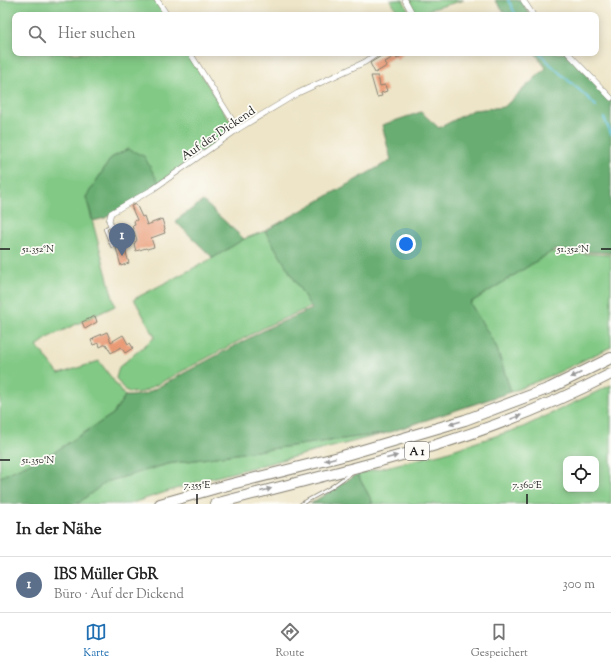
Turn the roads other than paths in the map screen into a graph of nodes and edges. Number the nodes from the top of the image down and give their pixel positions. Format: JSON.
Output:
{"nodes":[{"id":1,"x":158,"y":0,"type":"edge"},
{"id":2,"x":405,"y":0,"type":"edge"},
{"id":3,"x":523,"y":0,"type":"edge"},
{"id":4,"x":165,"y":12,"type":"edge"},
{"id":5,"x":411,"y":12,"type":"edge"},
{"id":6,"x":531,"y":12,"type":"edge"},
{"id":7,"x":192,"y":56,"type":"edge"},
{"id":8,"x":374,"y":56,"type":"edge"},
{"id":9,"x":571,"y":56,"type":"edge"},
{"id":10,"x":611,"y":98,"type":"edge"},
{"id":11,"x":238,"y":129,"type":"junction"},
{"id":12,"x":111,"y":225,"type":"junction"},
{"id":13,"x":132,"y":240,"type":"dead end"},
{"id":14,"x":120,"y":242,"type":"junction"},
{"id":15,"x":611,"y":358,"type":"edge"},
{"id":16,"x":611,"y":374,"type":"edge"},
{"id":17,"x":362,"y":466,"type":"junction"},
{"id":18,"x":160,"y":504,"type":"edge"},
{"id":19,"x":215,"y":504,"type":"edge"},
{"id":20,"x":300,"y":504,"type":"edge"}],
"edges":[{"from":1,"to":4,"type":"street"},
{"from":2,"to":5,"type":"street"},
{"from":3,"to":6,"type":"street"},
{"from":7,"to":11,"type":"street"},
{"from":8,"to":11,"type":"street","name":"Auf der Dickend"},
{"from":9,"to":10,"type":"street"},
{"from":11,"to":12,"type":"street","name":"Auf der Dickend"},
{"from":12,"to":14,"type":"street"},
{"from":12,"to":14,"type":"lane"},
{"from":13,"to":14,"type":"street"},
{"from":15,"to":18,"type":"highway","number":"A 1","one_way":true},
{"from":17,"to":16,"type":"highway","number":"A 1","one_way":true},
{"from":19,"to":17,"type":"highway","number":"A 1","one_way":true},
{"from":17,"to":20,"type":"lane"}]}
